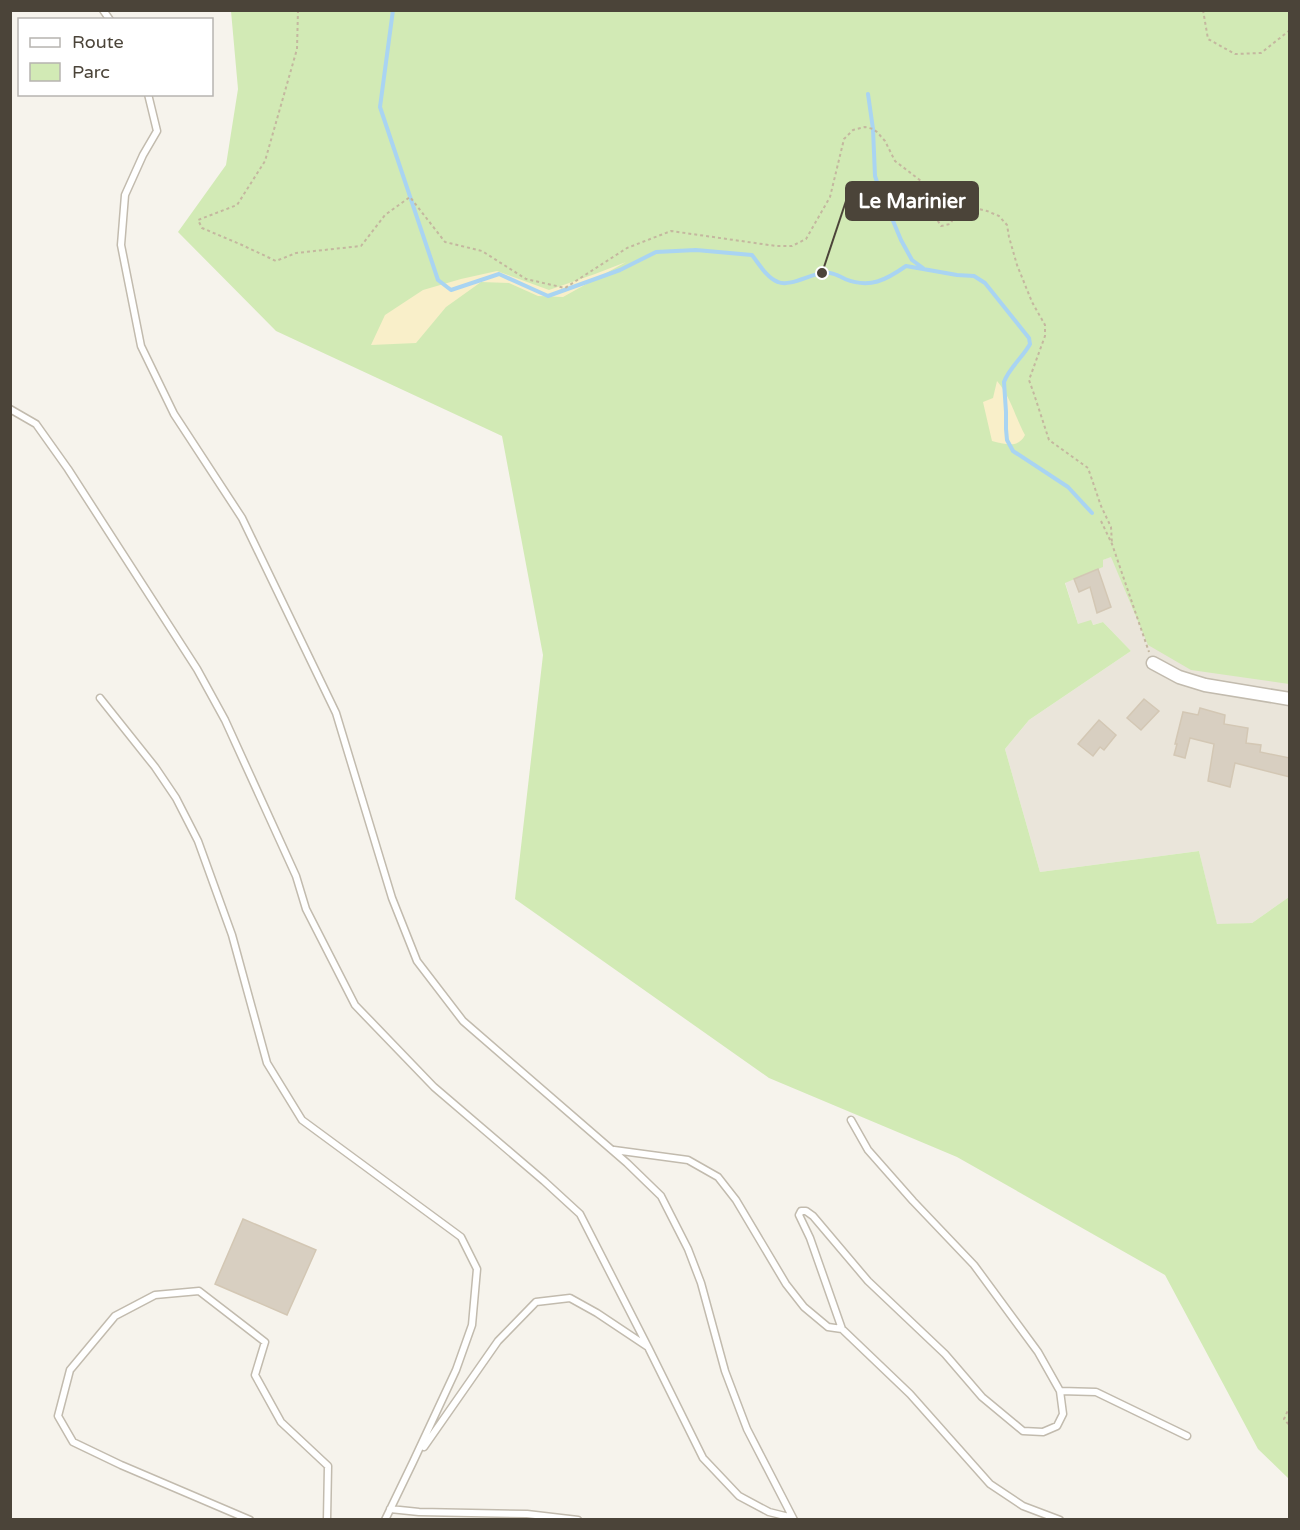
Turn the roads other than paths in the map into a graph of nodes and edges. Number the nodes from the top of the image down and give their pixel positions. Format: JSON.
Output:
{"nodes":[{"id":1,"x":148,"y":96,"type":"edge"},
{"id":2,"x":10,"y":409,"type":"edge"},
{"id":3,"x":1153,"y":663,"type":"road end"},
{"id":4,"x":100,"y":698,"type":"dead end"},
{"id":5,"x":1290,"y":699,"type":"edge"},
{"id":6,"x":851,"y":1120,"type":"dead end"},
{"id":7,"x":612,"y":1149,"type":"junction"},
{"id":8,"x":842,"y":1329,"type":"junction"},
{"id":9,"x":648,"y":1347,"type":"junction"},
{"id":10,"x":1060,"y":1391,"type":"junction"},
{"id":11,"x":1187,"y":1436,"type":"dead end"},
{"id":12,"x":413,"y":1462,"type":"junction"},
{"id":13,"x":390,"y":1509,"type":"junction"},
{"id":14,"x":793,"y":1519,"type":"edge"},
{"id":15,"x":250,"y":1520,"type":"edge"},
{"id":16,"x":327,"y":1520,"type":"edge"},
{"id":17,"x":385,"y":1520,"type":"edge"},
{"id":18,"x":578,"y":1520,"type":"edge"},
{"id":19,"x":1060,"y":1520,"type":"edge"}],
"edges":[{"from":1,"to":7,"type":"lane"},
{"from":2,"to":9,"type":"lane"},
{"from":3,"to":5,"type":"street"},
{"from":4,"to":12,"type":"lane"},
{"from":6,"to":10,"type":"lane"},
{"from":7,"to":8,"type":"lane"},
{"from":7,"to":14,"type":"lane"},
{"from":8,"to":10,"type":"lane"},
{"from":8,"to":19,"type":"lane"},
{"from":9,"to":12,"type":"lane"},
{"from":9,"to":14,"type":"lane"},
{"from":10,"to":11,"type":"lane"},
{"from":12,"to":13,"type":"lane"},
{"from":13,"to":17,"type":"lane"},
{"from":13,"to":18,"type":"lane"},
{"from":15,"to":16,"type":"lane"}]}
